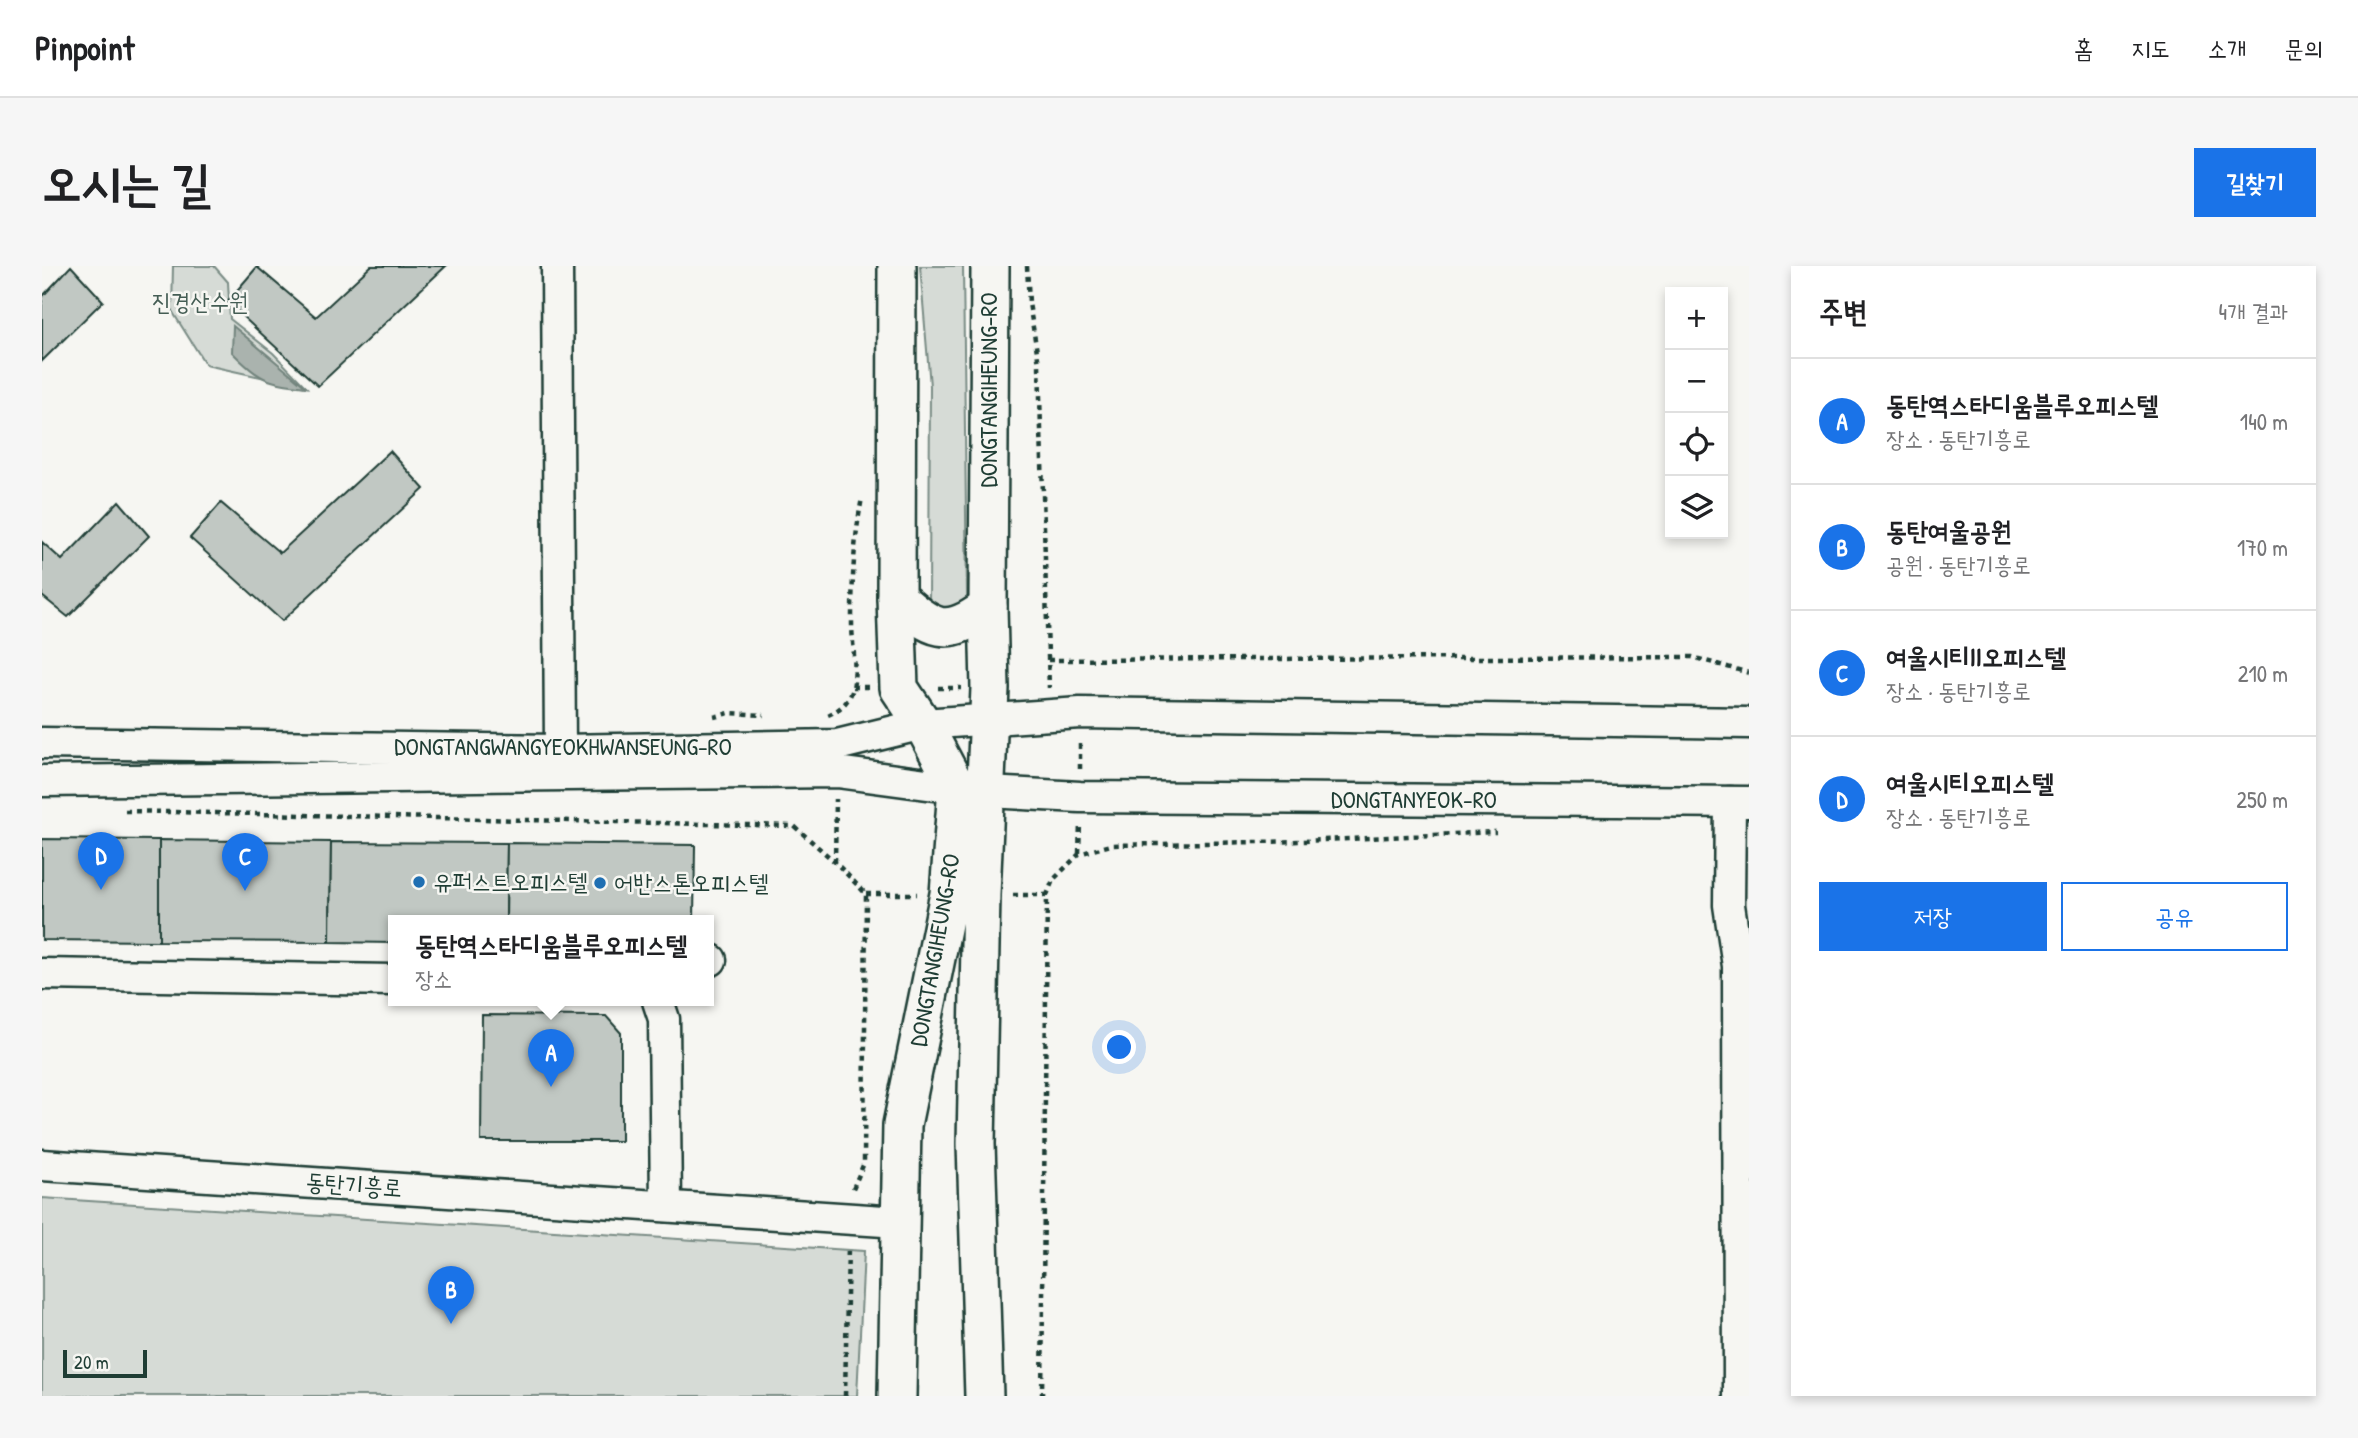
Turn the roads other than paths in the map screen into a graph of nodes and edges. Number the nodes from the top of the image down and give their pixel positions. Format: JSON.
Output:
{"nodes":[{"id":1,"x":557,"y":266,"type":"edge"},
{"id":2,"x":897,"y":266,"type":"edge"},
{"id":3,"x":989,"y":266,"type":"edge"},
{"id":4,"x":897,"y":597,"type":"junction"},
{"id":5,"x":988,"y":607,"type":"junction"},
{"id":6,"x":990,"y":704,"type":"junction"},
{"id":7,"x":1749,"y":723,"type":"edge"},
{"id":8,"x":923,"y":724,"type":"junction"},
{"id":9,"x":42,"y":743,"type":"edge"},
{"id":10,"x":560,"y":750,"type":"junction"},
{"id":11,"x":42,"y":781,"type":"edge"},
{"id":12,"x":972,"y":790,"type":"junction"},
{"id":13,"x":1080,"y":797,"type":"joint"},
{"id":14,"x":1739,"y":802,"type":"edge"},
{"id":15,"x":42,"y":974,"type":"edge"},
{"id":16,"x":388,"y":980,"type":"edge"},
{"id":17,"x":660,"y":1006,"type":"edge"},
{"id":18,"x":42,"y":1165,"type":"edge"},
{"id":19,"x":666,"y":1206,"type":"junction"},
{"id":20,"x":899,"y":1222,"type":"junction"},
{"id":21,"x":897,"y":1396,"type":"edge"},
{"id":22,"x":984,"y":1396,"type":"edge"},
{"id":23,"x":1739,"y":1396,"type":"edge"}],
"edges":[{"from":1,"to":10,"type":"street"},
{"from":2,"to":4,"type":"main road"},
{"from":3,"to":5,"type":"main road","name":"DONGTANGIHEUNG-RO"},
{"from":4,"to":5,"type":"main road"},
{"from":4,"to":8,"type":"main road"},
{"from":5,"to":6,"type":"main road","name":"DONGTANGIHEUNG-RO"},
{"from":6,"to":7,"type":"street","name":"DONGTANGWANGYEOKHWANSEUNG-RO"},
{"from":6,"to":8,"type":"street","name":"DONGTANGWANGYEOKHWANSEUNG-RO"},
{"from":6,"to":12,"type":"main road","name":"DONGTANGIHEUNG-RO"},
{"from":8,"to":10,"type":"street","name":"DONGTANGWANGYEOKHWANSEUNG-RO"},
{"from":8,"to":12,"type":"main road"},
{"from":9,"to":10,"type":"street","name":"DONGTANGWANGYEOKHWANSEUNG-RO"},
{"from":11,"to":12,"type":"street","name":"DONGTANGWANGYEOKHWANSEUNG-RO"},
{"from":12,"to":13,"type":"street","name":"DONGTANGWANGYEOKHWANSEUNG-RO"},
{"from":12,"to":20,"type":"main road","name":"DONGTANGIHEUNG-RO"},
{"from":12,"to":22,"type":"main road","name":"DONGTANGIHEUNG-RO"},
{"from":13,"to":14,"type":"street","name":"DONGTANYEOK-RO"},
{"from":14,"to":23,"type":"street"},
{"from":15,"to":16,"type":"street"},
{"from":17,"to":19,"type":"street"},
{"from":18,"to":19,"type":"street","name":"동탄기흥로"},
{"from":19,"to":20,"type":"street","name":"동탄기흥로"},
{"from":20,"to":21,"type":"main road","name":"DONGTANGIHEUNG-RO"}]}
